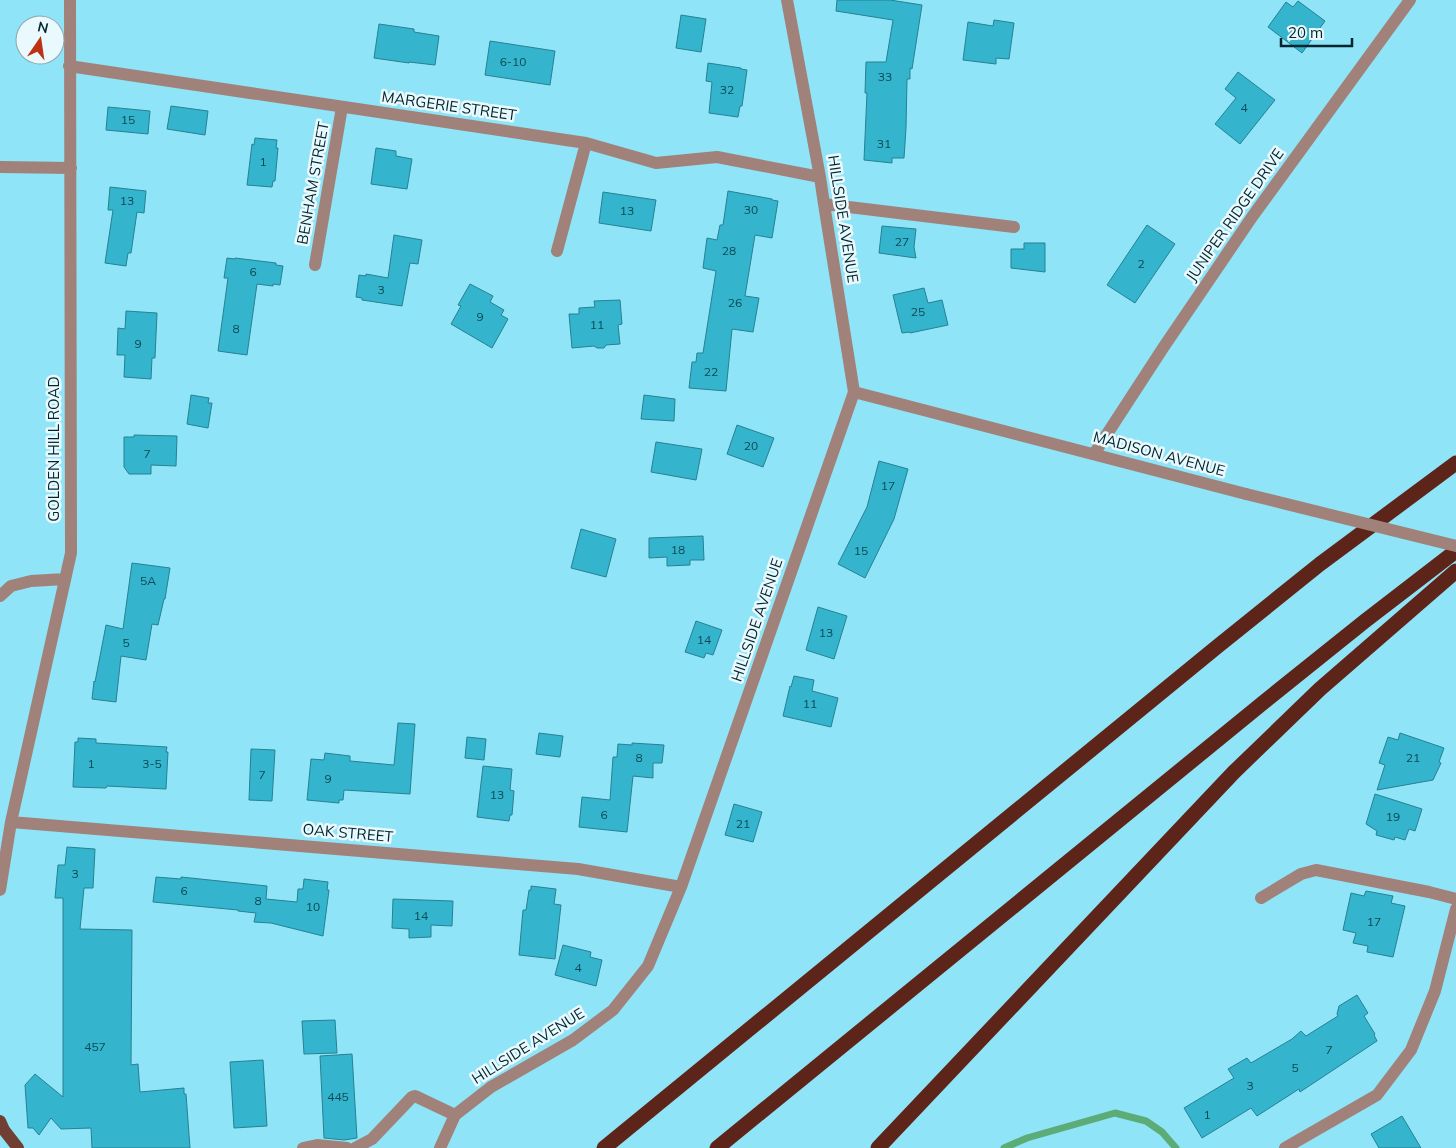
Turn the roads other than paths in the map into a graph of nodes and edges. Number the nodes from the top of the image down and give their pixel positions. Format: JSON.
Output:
{"nodes":[{"id":1,"x":70,"y":0,"type":"edge"},
{"id":2,"x":787,"y":0,"type":"edge"},
{"id":3,"x":1410,"y":0,"type":"edge"},
{"id":4,"x":70,"y":66,"type":"junction"},
{"id":5,"x":342,"y":107,"type":"junction"},
{"id":6,"x":586,"y":143,"type":"junction"},
{"id":7,"x":0,"y":167,"type":"edge"},
{"id":8,"x":71,"y":168,"type":"junction"},
{"id":9,"x":820,"y":177,"type":"junction"},
{"id":10,"x":824,"y":204,"type":"junction"},
{"id":11,"x":1014,"y":227,"type":"dead end"},
{"id":12,"x":558,"y":251,"type":"dead end"},
{"id":13,"x":315,"y":265,"type":"dead end"},
{"id":14,"x":854,"y":392,"type":"junction"},
{"id":15,"x":1094,"y":454,"type":"junction"},
{"id":16,"x":1456,"y":463,"type":"edge"},
{"id":17,"x":1456,"y":546,"type":"edge"},
{"id":18,"x":1456,"y":551,"type":"edge"},
{"id":19,"x":1456,"y":571,"type":"edge"},
{"id":20,"x":65,"y":579,"type":"junction"},
{"id":21,"x":0,"y":596,"type":"edge"},
{"id":22,"x":11,"y":822,"type":"junction"},
{"id":23,"x":681,"y":887,"type":"junction"},
{"id":24,"x":0,"y":890,"type":"edge"},
{"id":25,"x":1261,"y":898,"type":"dead end"},
{"id":26,"x":1456,"y":899,"type":"edge"},
{"id":27,"x":1456,"y":909,"type":"edge"},
{"id":28,"x":456,"y":1115,"type":"junction"},
{"id":29,"x":0,"y":1122,"type":"edge"},
{"id":30,"x":18,"y":1148,"type":"edge"},
{"id":31,"x":303,"y":1148,"type":"edge"},
{"id":32,"x":346,"y":1148,"type":"edge"},
{"id":33,"x":355,"y":1148,"type":"edge"},
{"id":34,"x":440,"y":1148,"type":"edge"},
{"id":35,"x":604,"y":1148,"type":"edge"},
{"id":36,"x":717,"y":1148,"type":"edge"},
{"id":37,"x":878,"y":1148,"type":"edge"},
{"id":38,"x":1286,"y":1148,"type":"edge"}],
"edges":[{"from":1,"to":4,"type":"street","name":"GOLDEN HILL ROAD"},
{"from":2,"to":9,"type":"street","name":"HILLSIDE AVENUE"},
{"from":3,"to":15,"type":"street","name":"JUNIPER RIDGE DRIVE"},
{"from":4,"to":5,"type":"street","name":"MARGERIE STREET"},
{"from":4,"to":8,"type":"street","name":"GOLDEN HILL ROAD"},
{"from":5,"to":6,"type":"street","name":"MARGERIE STREET"},
{"from":5,"to":13,"type":"street","name":"BENHAM STREET"},
{"from":6,"to":9,"type":"street","name":"MARGERIE STREET"},
{"from":6,"to":12,"type":"street"},
{"from":7,"to":8,"type":"street"},
{"from":8,"to":20,"type":"street","name":"GOLDEN HILL ROAD"},
{"from":9,"to":10,"type":"street","name":"HILLSIDE AVENUE"},
{"from":10,"to":11,"type":"street"},
{"from":10,"to":14,"type":"street","name":"HILLSIDE AVENUE"},
{"from":14,"to":15,"type":"street","name":"MADISON AVENUE"},
{"from":14,"to":23,"type":"street","name":"HILLSIDE AVENUE"},
{"from":15,"to":17,"type":"street","name":"MADISON AVENUE","bridge":true},
{"from":16,"to":35,"type":"highway"},
{"from":18,"to":36,"type":"highway"},
{"from":19,"to":37,"type":"highway"},
{"from":20,"to":21,"type":"street"},
{"from":20,"to":22,"type":"street","name":"GOLDEN HILL ROAD"},
{"from":22,"to":23,"type":"street","name":"OAK STREET"},
{"from":22,"to":24,"type":"street","name":"GOLDEN HILL ROAD"},
{"from":23,"to":28,"type":"street","name":"HILLSIDE AVENUE"},
{"from":25,"to":26,"type":"street"},
{"from":27,"to":38,"type":"street"},
{"from":28,"to":33,"type":"street"},
{"from":28,"to":34,"type":"street","name":"HILLSIDE AVENUE"},
{"from":29,"to":30,"type":"main road"},
{"from":31,"to":32,"type":"street"}]}
